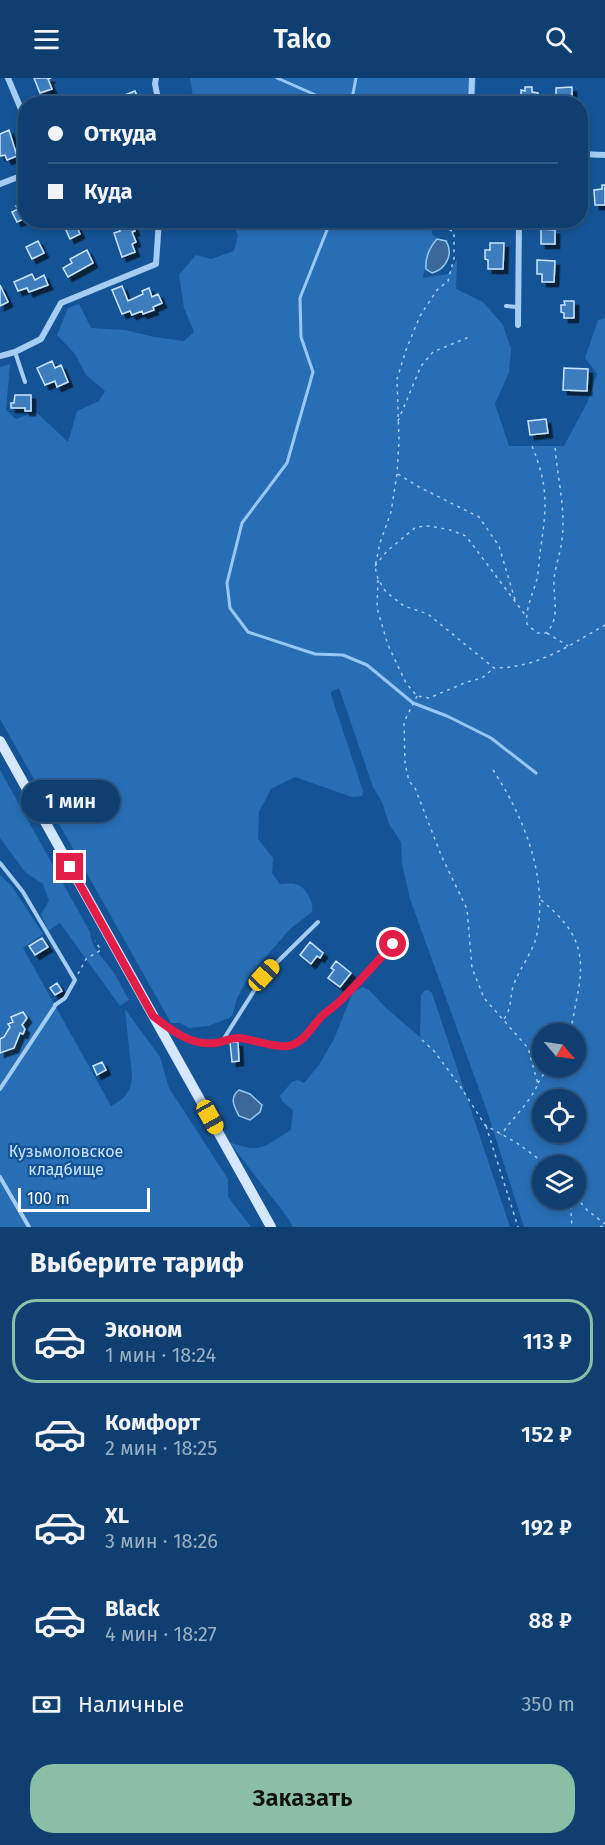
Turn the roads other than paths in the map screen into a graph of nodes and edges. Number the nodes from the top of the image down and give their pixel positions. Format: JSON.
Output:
{"nodes":[{"id":1,"x":8,"y":78,"type":"edge"},
{"id":2,"x":472,"y":78,"type":"edge"},
{"id":3,"x":154,"y":80,"type":"edge"},
{"id":4,"x":157,"y":96,"type":"edge"},
{"id":5,"x":471,"y":96,"type":"edge"},
{"id":6,"x":18,"y":102,"type":"edge"},
{"id":7,"x":588,"y":154,"type":"edge"},
{"id":8,"x":605,"y":155,"type":"edge"},
{"id":9,"x":18,"y":177,"type":"edge"},
{"id":10,"x":0,"y":184,"type":"edge"},
{"id":11,"x":159,"y":228,"type":"edge"},
{"id":12,"x":519,"y":228,"type":"edge"},
{"id":13,"x":506,"y":306,"type":"dead end"},
{"id":14,"x":518,"y":307,"type":"junction"},
{"id":15,"x":518,"y":325,"type":"dead end"},
{"id":16,"x":15,"y":352,"type":"junction"},
{"id":17,"x":0,"y":356,"type":"edge"},
{"id":18,"x":25,"y":382,"type":"dead end"},
{"id":19,"x":0,"y":741,"type":"edge"},
{"id":20,"x":0,"y":863,"type":"edge"},
{"id":21,"x":318,"y":922,"type":"dead end"},
{"id":22,"x":393,"y":944,"type":"dead end"},
{"id":23,"x":153,"y":1016,"type":"junction"},
{"id":24,"x":223,"y":1041,"type":"junction"},
{"id":25,"x":0,"y":1089,"type":"edge"},
{"id":26,"x":0,"y":1177,"type":"edge"},
{"id":27,"x":29,"y":1227,"type":"edge"},
{"id":28,"x":271,"y":1227,"type":"edge"}],
"edges":[{"from":1,"to":6,"type":"street"},
{"from":2,"to":5,"type":"street"},
{"from":3,"to":4,"type":"street"},
{"from":7,"to":8,"type":"street"},
{"from":9,"to":10,"type":"street"},
{"from":11,"to":16,"type":"street"},
{"from":12,"to":14,"type":"street"},
{"from":13,"to":14,"type":"lane"},
{"from":14,"to":15,"type":"street"},
{"from":16,"to":17,"type":"street"},
{"from":16,"to":18,"type":"lane"},
{"from":19,"to":23,"type":"main road"},
{"from":20,"to":25,"type":"lane"},
{"from":21,"to":24,"type":"lane"},
{"from":22,"to":24,"type":"lane"},
{"from":23,"to":24,"type":"lane"},
{"from":23,"to":28,"type":"main road"},
{"from":26,"to":27,"type":"lane"}]}
